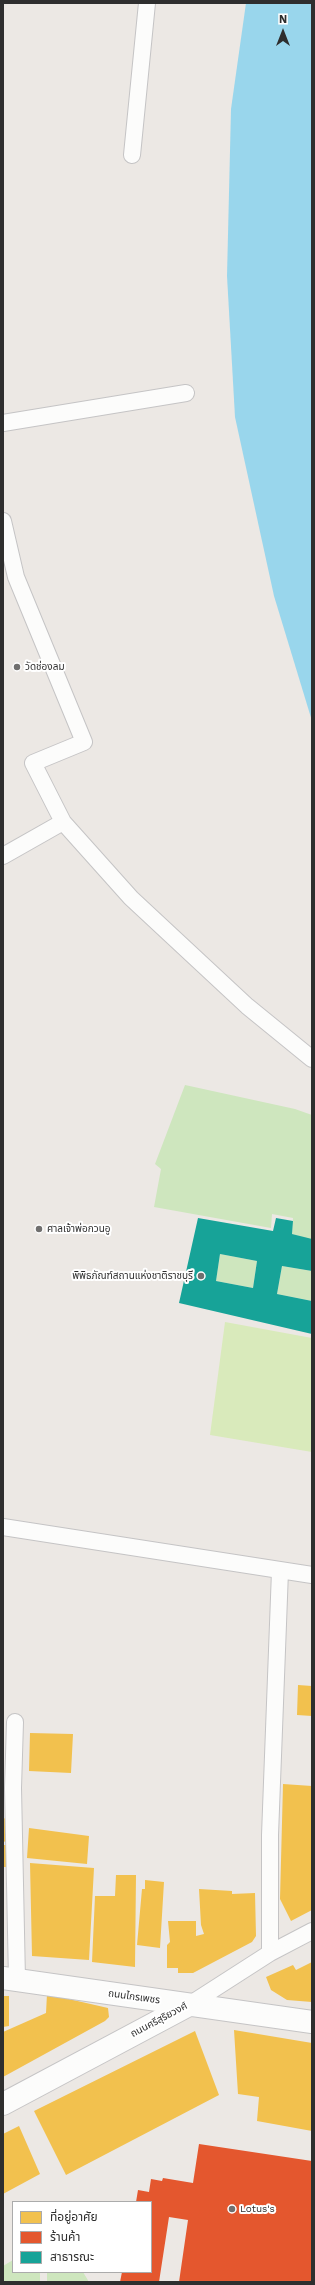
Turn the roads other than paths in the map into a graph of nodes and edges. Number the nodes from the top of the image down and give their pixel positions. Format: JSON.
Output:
{"nodes":[{"id":1,"x":146,"y":3,"type":"edge"},
{"id":2,"x":132,"y":155,"type":"dead end"},
{"id":3,"x":186,"y":393,"type":"dead end"},
{"id":4,"x":3,"y":423,"type":"edge"},
{"id":5,"x":3,"y":521,"type":"edge"},
{"id":6,"x":63,"y":822,"type":"junction"},
{"id":7,"x":3,"y":856,"type":"edge"},
{"id":8,"x":312,"y":1059,"type":"edge"},
{"id":9,"x":3,"y":1527,"type":"edge"},
{"id":10,"x":280,"y":1571,"type":"junction"},
{"id":11,"x":312,"y":1575,"type":"edge"},
{"id":12,"x":15,"y":1722,"type":"dead end"},
{"id":13,"x":312,"y":1931,"type":"edge"},
{"id":14,"x":270,"y":1953,"type":"junction"},
{"id":15,"x":10,"y":1979,"type":"edge"},
{"id":16,"x":189,"y":2005,"type":"junction"},
{"id":17,"x":312,"y":2022,"type":"edge"},
{"id":18,"x":3,"y":2104,"type":"edge"}],
"edges":[{"from":1,"to":2,"type":"street"},
{"from":3,"to":4,"type":"street"},
{"from":5,"to":6,"type":"street"},
{"from":6,"to":7,"type":"street"},
{"from":6,"to":8,"type":"street"},
{"from":9,"to":10,"type":"street"},
{"from":10,"to":11,"type":"street"},
{"from":10,"to":14,"type":"street"},
{"from":12,"to":15,"type":"street"},
{"from":13,"to":14,"type":"street","name":"ถนนศรีสุริยวงศ์"},
{"from":14,"to":16,"type":"street","name":"ถนนศรีสุริยวงศ์"},
{"from":15,"to":16,"type":"main road","name":"ถนนไกรเพชร"},
{"from":16,"to":17,"type":"main road","name":"ถนนไกรเพชร"},
{"from":16,"to":18,"type":"main road","name":"ถนนศรีสุริยวงศ์"}]}
